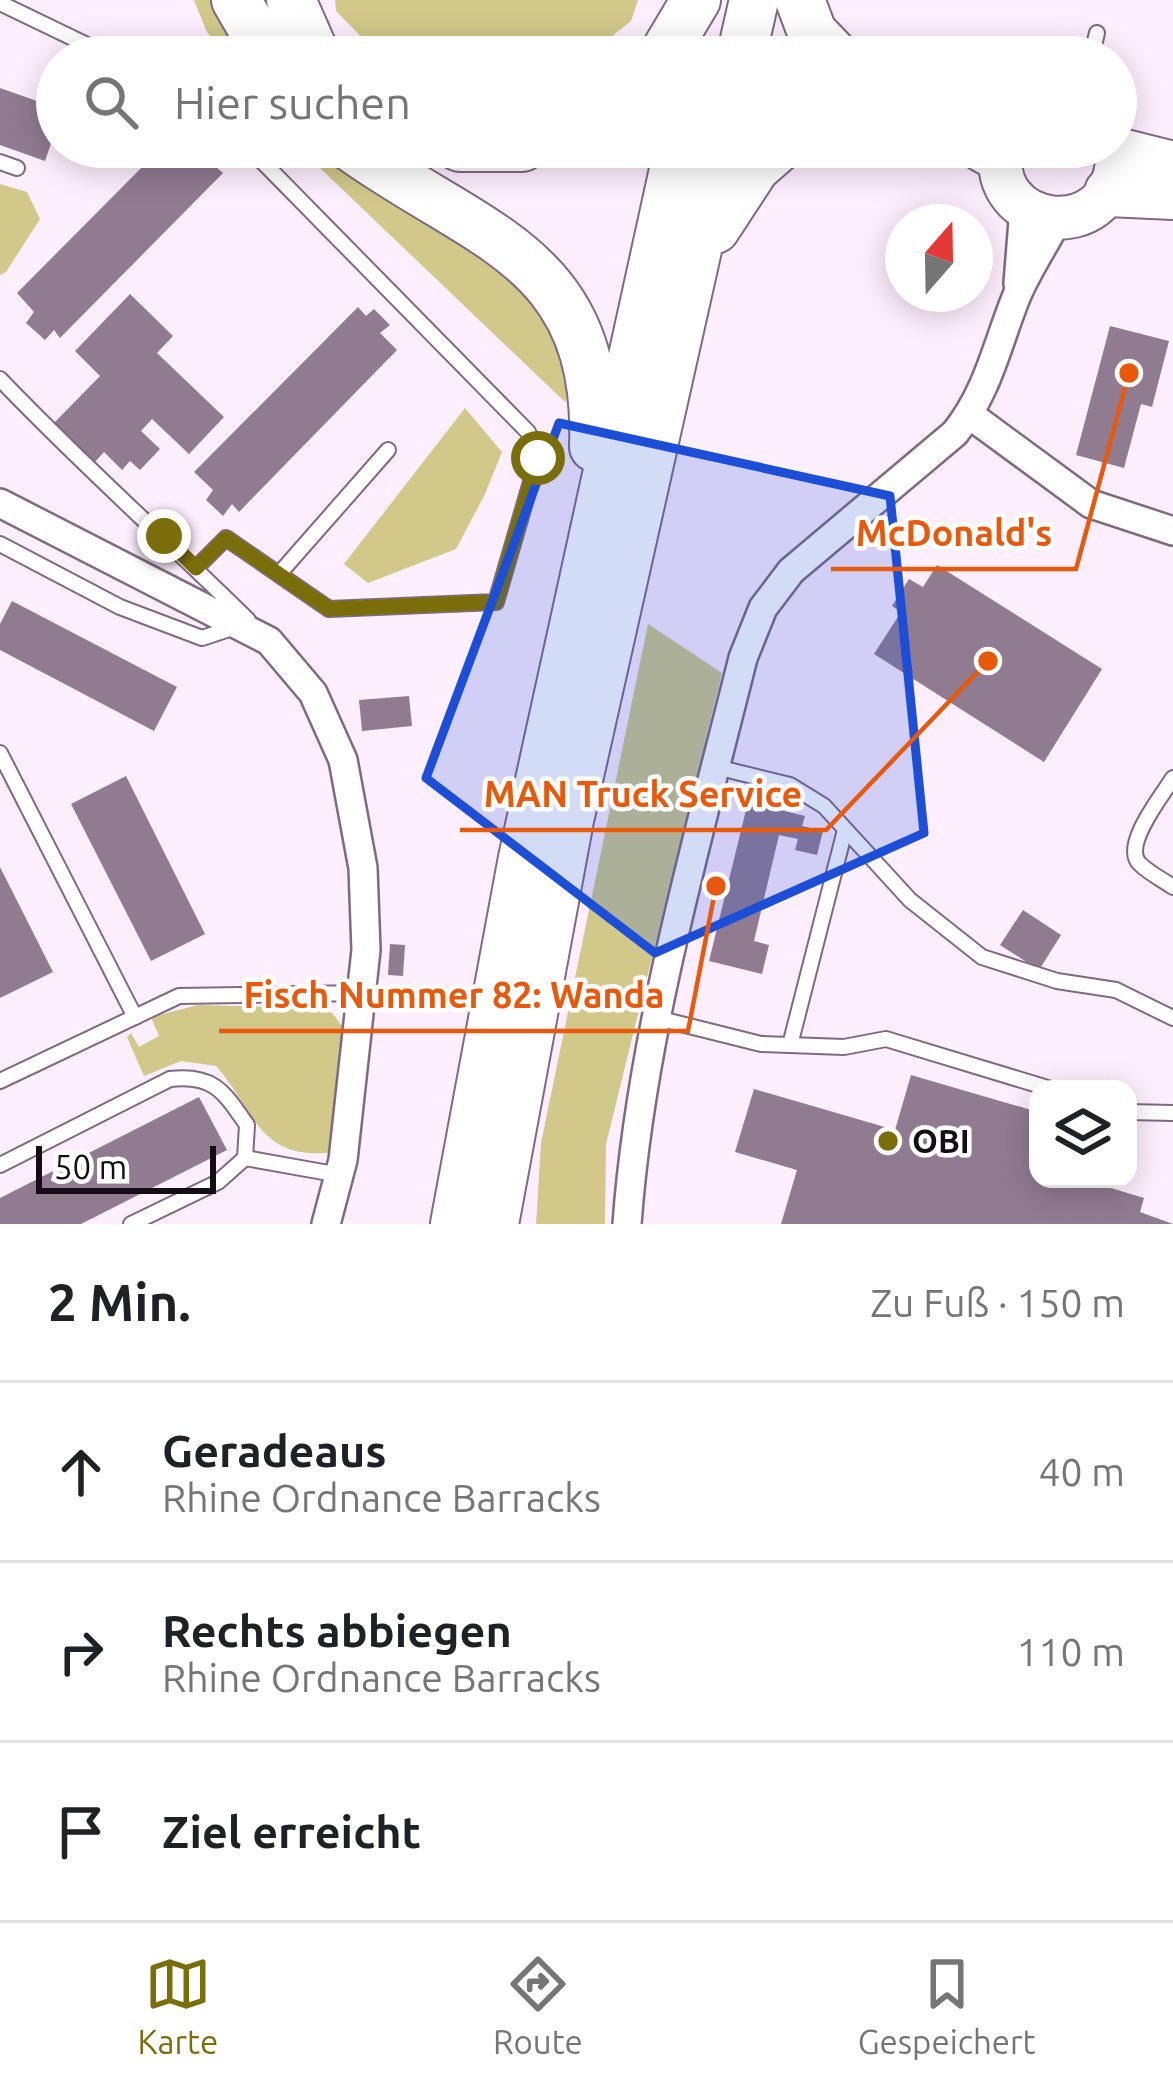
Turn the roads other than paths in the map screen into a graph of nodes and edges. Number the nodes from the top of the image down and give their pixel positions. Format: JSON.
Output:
{"nodes":[{"id":1,"x":236,"y":0,"type":"edge"},
{"id":2,"x":291,"y":0,"type":"edge"},
{"id":3,"x":696,"y":0,"type":"edge"},
{"id":4,"x":712,"y":0,"type":"edge"},
{"id":5,"x":754,"y":0,"type":"edge"},
{"id":6,"x":800,"y":0,"type":"edge"},
{"id":7,"x":0,"y":3,"type":"edge"},
{"id":8,"x":1097,"y":33,"type":"dead end"},
{"id":9,"x":68,"y":36,"type":"edge"},
{"id":10,"x":257,"y":36,"type":"edge"},
{"id":11,"x":307,"y":36,"type":"edge"},
{"id":12,"x":675,"y":36,"type":"edge"},
{"id":13,"x":704,"y":36,"type":"edge"},
{"id":14,"x":746,"y":36,"type":"edge"},
{"id":15,"x":816,"y":36,"type":"edge"},
{"id":16,"x":1096,"y":36,"type":"edge"},
{"id":17,"x":0,"y":162,"type":"edge"},
{"id":18,"x":1137,"y":165,"type":"edge"},
{"id":19,"x":1173,"y":166,"type":"edge"},
{"id":20,"x":17,"y":168,"type":"dead end"},
{"id":21,"x":269,"y":168,"type":"edge"},
{"id":22,"x":385,"y":168,"type":"edge"},
{"id":23,"x":675,"y":168,"type":"edge"},
{"id":24,"x":716,"y":168,"type":"edge"},
{"id":25,"x":755,"y":168,"type":"edge"},
{"id":26,"x":1000,"y":168,"type":"edge"},
{"id":27,"x":1111,"y":168,"type":"edge"},
{"id":28,"x":1121,"y":168,"type":"edge"},
{"id":29,"x":1173,"y":195,"type":"edge"},
{"id":30,"x":1041,"y":214,"type":"junction"},
{"id":31,"x":689,"y":283,"type":"junction"},
{"id":32,"x":0,"y":379,"type":"edge"},
{"id":33,"x":970,"y":415,"type":"junction"},
{"id":34,"x":388,"y":450,"type":"dead end"},
{"id":35,"x":0,"y":503,"type":"edge"},
{"id":36,"x":1173,"y":531,"type":"edge"},
{"id":37,"x":0,"y":544,"type":"edge"},
{"id":38,"x":586,"y":564,"type":"junction"},
{"id":39,"x":196,"y":568,"type":"junction"},
{"id":40,"x":279,"y":574,"type":"junction"},
{"id":41,"x":239,"y":626,"type":"junction"},
{"id":42,"x":269,"y":640,"type":"junction"},
{"id":43,"x":0,"y":753,"type":"edge"},
{"id":44,"x":716,"y":767,"type":"junction"},
{"id":45,"x":1173,"y":778,"type":"edge"},
{"id":46,"x":845,"y":830,"type":"junction"},
{"id":47,"x":1173,"y":887,"type":"edge"},
{"id":48,"x":363,"y":993,"type":"junction"},
{"id":49,"x":135,"y":1017,"type":"junction"},
{"id":50,"x":657,"y":1018,"type":"junction"},
{"id":51,"x":1173,"y":1018,"type":"edge"},
{"id":52,"x":529,"y":1022,"type":"junction"},
{"id":53,"x":790,"y":1045,"type":"junction"},
{"id":54,"x":0,"y":1081,"type":"edge"},
{"id":55,"x":1029,"y":1082,"type":"edge"},
{"id":56,"x":1137,"y":1112,"type":"edge"},
{"id":57,"x":1173,"y":1113,"type":"edge"},
{"id":58,"x":244,"y":1158,"type":"junction"},
{"id":59,"x":0,"y":1165,"type":"edge"},
{"id":60,"x":340,"y":1175,"type":"junction"},
{"id":61,"x":131,"y":1224,"type":"edge"},
{"id":62,"x":326,"y":1224,"type":"edge"},
{"id":63,"x":455,"y":1224,"type":"edge"},
{"id":64,"x":494,"y":1224,"type":"edge"},
{"id":65,"x":523,"y":1224,"type":"edge"},
{"id":66,"x":627,"y":1224,"type":"edge"}],
"edges":[{"from":1,"to":10,"type":"highway"},
{"from":2,"to":11,"type":"highway"},
{"from":3,"to":12,"type":"highway"},
{"from":4,"to":13,"type":"highway"},
{"from":5,"to":14,"type":"highway"},
{"from":6,"to":15,"type":"highway"},
{"from":7,"to":9,"type":"lane"},
{"from":8,"to":16,"type":"lane"},
{"from":17,"to":20,"type":"lane"},
{"from":18,"to":19,"type":"highway"},
{"from":21,"to":40,"type":"lane"},
{"from":22,"to":38,"type":"highway"},
{"from":23,"to":38,"type":"highway"},
{"from":24,"to":31,"type":"highway"},
{"from":25,"to":31,"type":"highway"},
{"from":26,"to":30,"type":"main road"},
{"from":27,"to":30,"type":"main road"},
{"from":28,"to":29,"type":"highway"},
{"from":30,"to":33,"type":"street"},
{"from":31,"to":52,"type":"highway"},
{"from":32,"to":39,"type":"lane"},
{"from":33,"to":36,"type":"street"},
{"from":33,"to":44,"type":"street"},
{"from":34,"to":40,"type":"lane"},
{"from":35,"to":41,"type":"street"},
{"from":37,"to":41,"type":"lane"},
{"from":38,"to":63,"type":"highway"},
{"from":39,"to":40,"type":"lane"},
{"from":39,"to":42,"type":"lane"},
{"from":41,"to":42,"type":"street"},
{"from":42,"to":48,"type":"street"},
{"from":43,"to":49,"type":"lane"},
{"from":44,"to":46,"type":"lane"},
{"from":44,"to":50,"type":"street"},
{"from":45,"to":47,"type":"lane"},
{"from":46,"to":51,"type":"lane"},
{"from":46,"to":53,"type":"lane"},
{"from":48,"to":49,"type":"lane"},
{"from":48,"to":60,"type":"street"},
{"from":49,"to":54,"type":"lane"},
{"from":50,"to":53,"type":"lane"},
{"from":50,"to":66,"type":"street"},
{"from":52,"to":64,"type":"highway"},
{"from":52,"to":65,"type":"highway"},
{"from":53,"to":55,"type":"lane"},
{"from":56,"to":57,"type":"lane"},
{"from":58,"to":59,"type":"lane"},
{"from":58,"to":60,"type":"lane"},
{"from":58,"to":61,"type":"lane"},
{"from":60,"to":62,"type":"street"}]}
